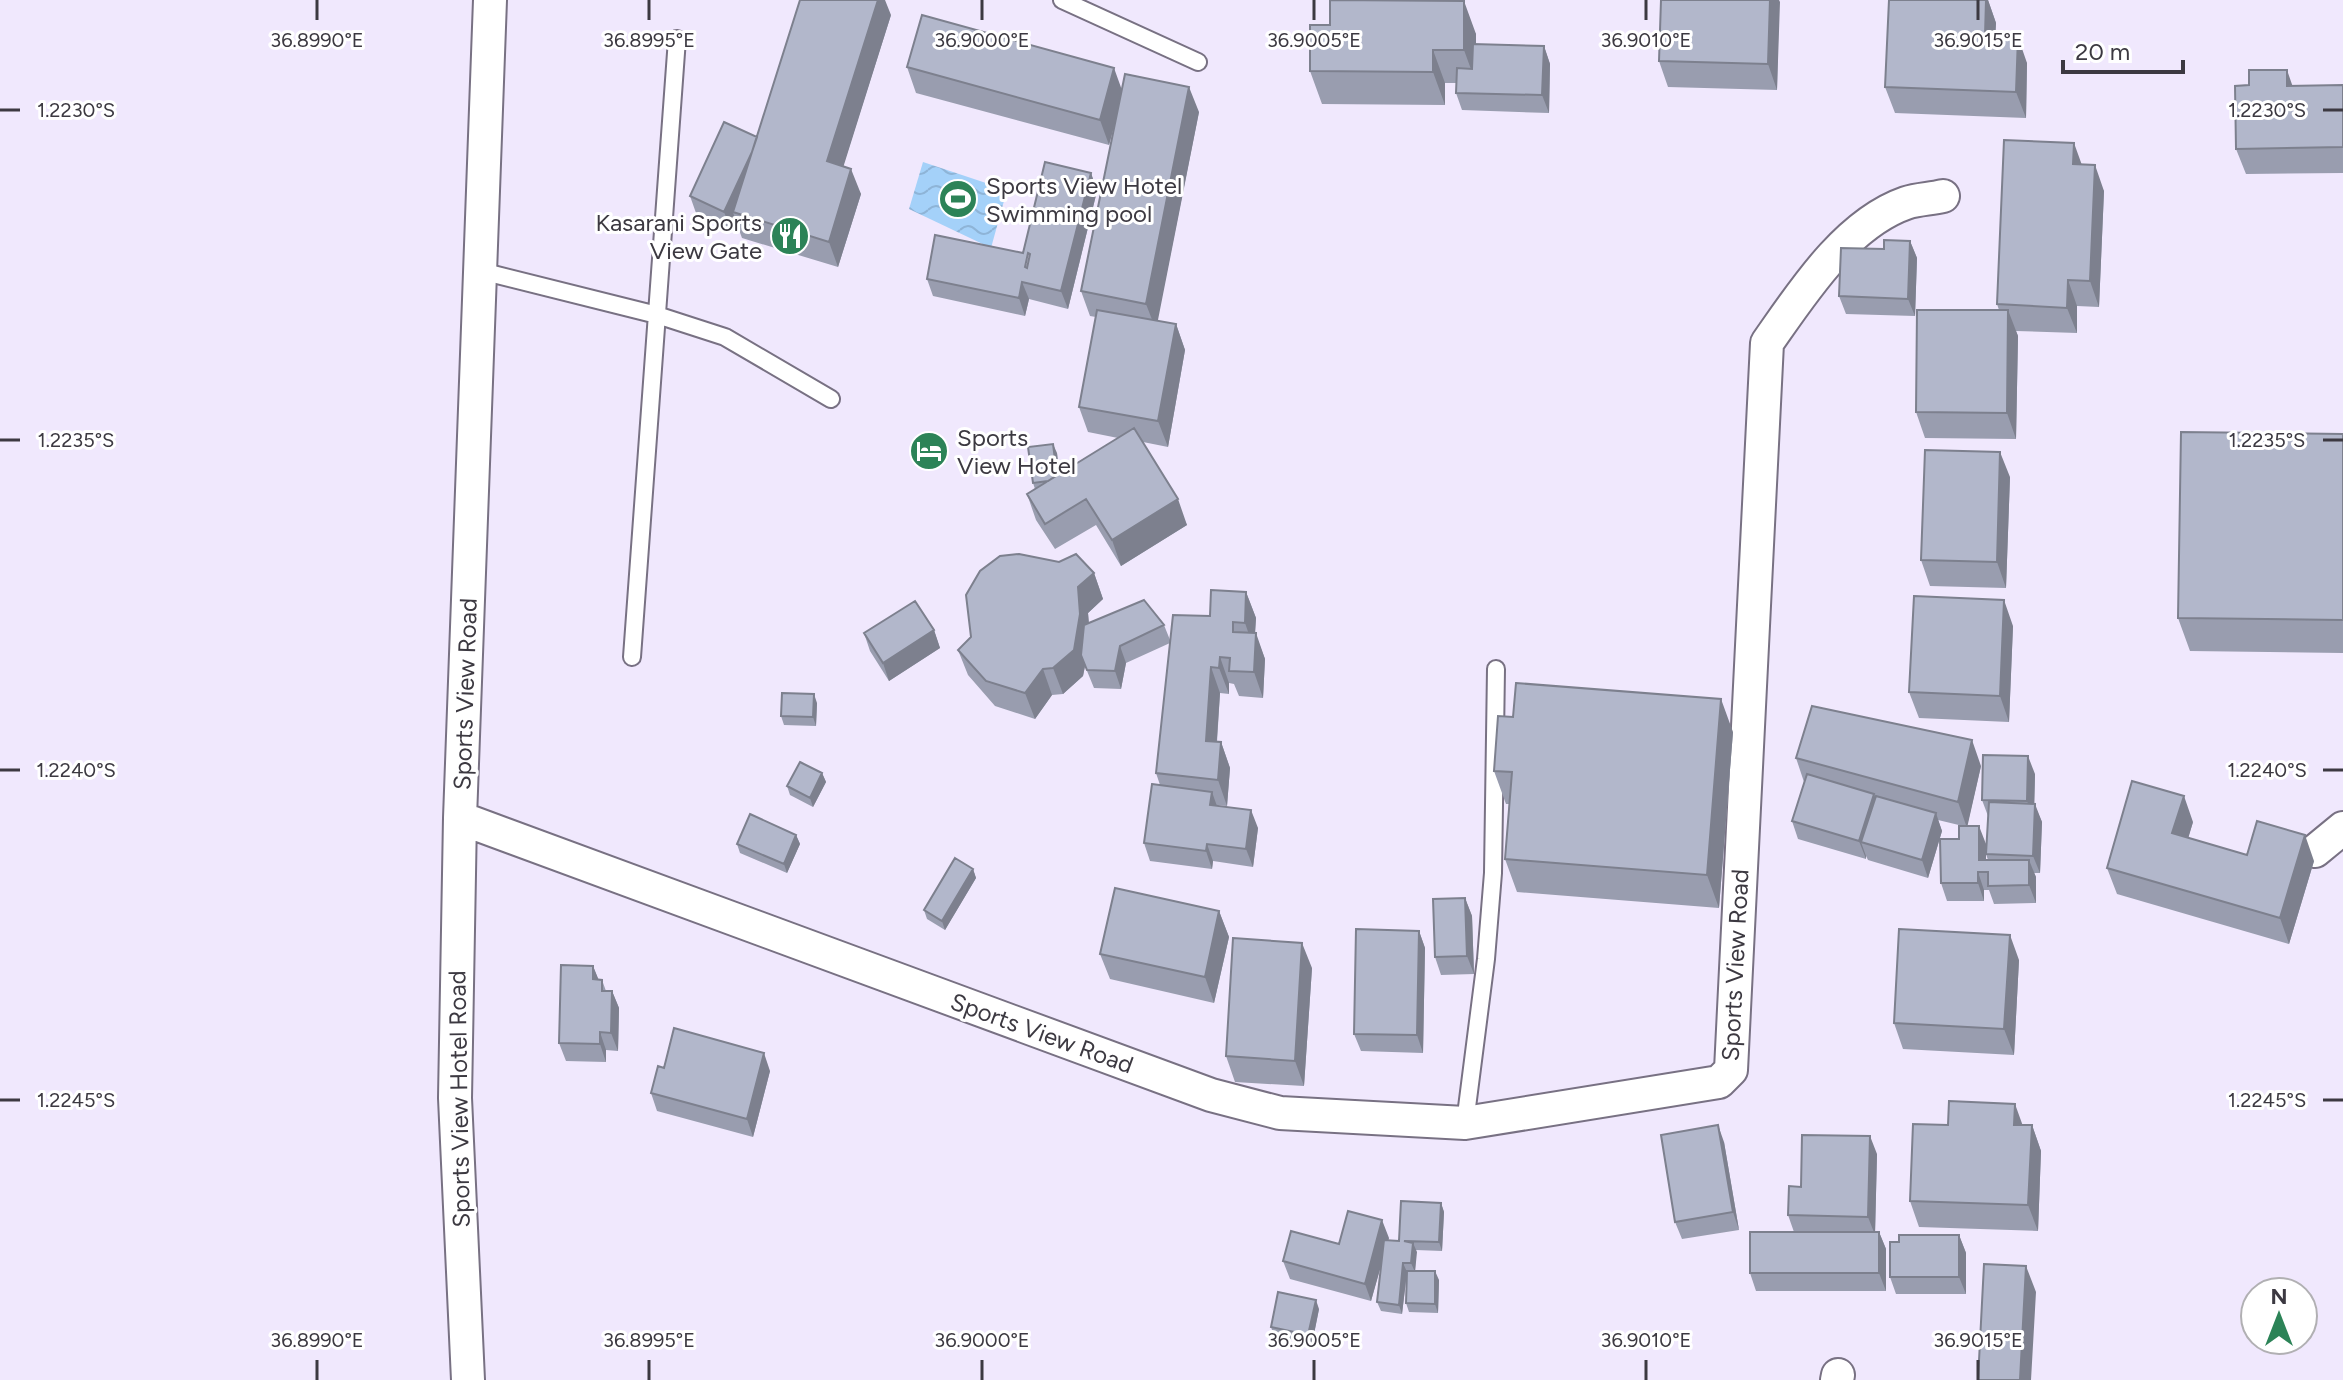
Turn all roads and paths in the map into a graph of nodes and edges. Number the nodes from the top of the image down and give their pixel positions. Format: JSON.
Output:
{"nodes":[{"id":1,"x":490,"y":0,"type":"edge"},
{"id":2,"x":1062,"y":0,"type":"edge"},
{"id":3,"x":677,"y":39,"type":"dead end"},
{"id":4,"x":1198,"y":62,"type":"dead end"},
{"id":5,"x":1943,"y":196,"type":"dead end"},
{"id":6,"x":481,"y":271,"type":"junction"},
{"id":7,"x":657,"y":315,"type":"junction"},
{"id":8,"x":831,"y":399,"type":"dead end"},
{"id":9,"x":632,"y":657,"type":"dead end"},
{"id":10,"x":1496,"y":669,"type":"dead end"},
{"id":11,"x":460,"y":818,"type":"junction"},
{"id":12,"x":2343,"y":828,"type":"edge"},
{"id":13,"x":2315,"y":851,"type":"dead end"},
{"id":14,"x":1465,"y":1123,"type":"junction"},
{"id":15,"x":468,"y":1380,"type":"edge"}],
"edges":[{"from":1,"to":6,"type":"street","name":"Sports View Road"},
{"from":2,"to":4,"type":"lane"},
{"from":3,"to":7,"type":"lane"},
{"from":5,"to":14,"type":"street","name":"Sports View Road"},
{"from":6,"to":7,"type":"lane"},
{"from":6,"to":11,"type":"street","name":"Sports View Road"},
{"from":7,"to":8,"type":"lane"},
{"from":7,"to":9,"type":"lane"},
{"from":10,"to":14,"type":"lane"},
{"from":11,"to":14,"type":"street","name":"Sports View Road"},
{"from":11,"to":15,"type":"street","name":"Sports View Hotel Road"},
{"from":12,"to":13,"type":"street"}]}
